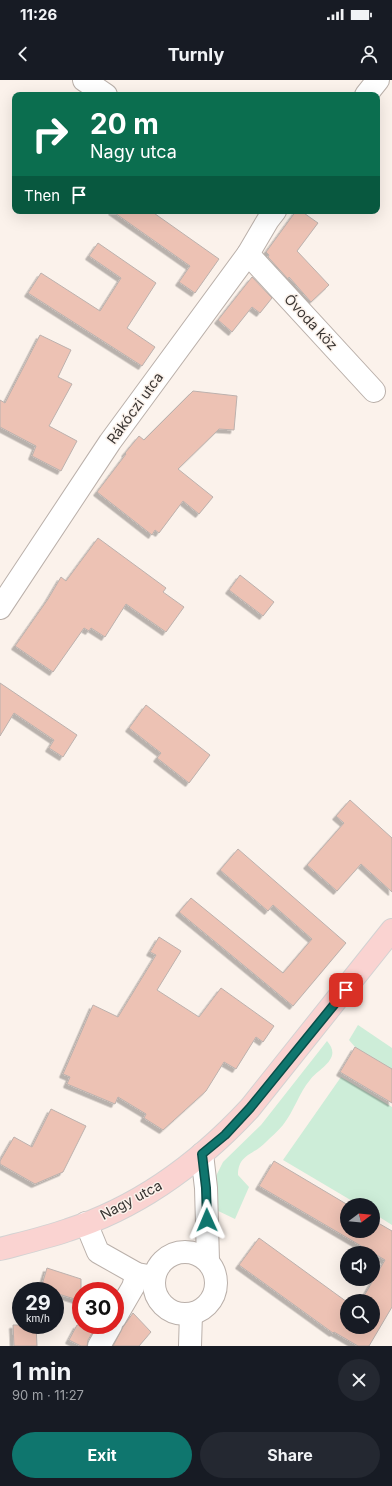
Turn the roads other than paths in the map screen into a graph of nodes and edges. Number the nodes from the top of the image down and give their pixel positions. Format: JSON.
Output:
{"nodes":[{"id":1,"x":84,"y":80,"type":"edge"},
{"id":2,"x":378,"y":80,"type":"edge"},
{"id":3,"x":102,"y":92,"type":"edge"},
{"id":4,"x":368,"y":92,"type":"edge"},
{"id":5,"x":267,"y":214,"type":"edge"},
{"id":6,"x":248,"y":254,"type":"junction"},
{"id":7,"x":374,"y":391,"type":"dead end"},
{"id":8,"x":0,"y":608,"type":"edge"},
{"id":9,"x":392,"y":930,"type":"edge"},
{"id":10,"x":202,"y":1154,"type":"junction"},
{"id":11,"x":86,"y":1223,"type":"junction"},
{"id":12,"x":0,"y":1249,"type":"edge"},
{"id":13,"x":208,"y":1262,"type":"junction"},
{"id":14,"x":146,"y":1276,"type":"junction"},
{"id":15,"x":124,"y":1302,"type":"edge"},
{"id":16,"x":191,"y":1314,"type":"junction"},
{"id":17,"x":106,"y":1334,"type":"edge"},
{"id":18,"x":99,"y":1346,"type":"edge"},
{"id":19,"x":190,"y":1346,"type":"edge"}],
"edges":[{"from":1,"to":3,"type":"street"},
{"from":2,"to":4,"type":"street"},
{"from":5,"to":6,"type":"street","name":"Rákóczi utca"},
{"from":6,"to":7,"type":"street","name":"Óvoda köz"},
{"from":6,"to":8,"type":"street","name":"Rákóczi utca"},
{"from":9,"to":10,"type":"main road","name":"Nagy utca"},
{"from":10,"to":11,"type":"main road","name":"Nagy utca"},
{"from":10,"to":13,"type":"street"},
{"from":11,"to":12,"type":"main road","name":"Nagy utca"},
{"from":11,"to":14,"type":"street"},
{"from":13,"to":14,"type":"street"},
{"from":13,"to":16,"type":"street"},
{"from":14,"to":15,"type":"street"},
{"from":14,"to":16,"type":"street"},
{"from":16,"to":19,"type":"street"},
{"from":17,"to":18,"type":"street"}]}
